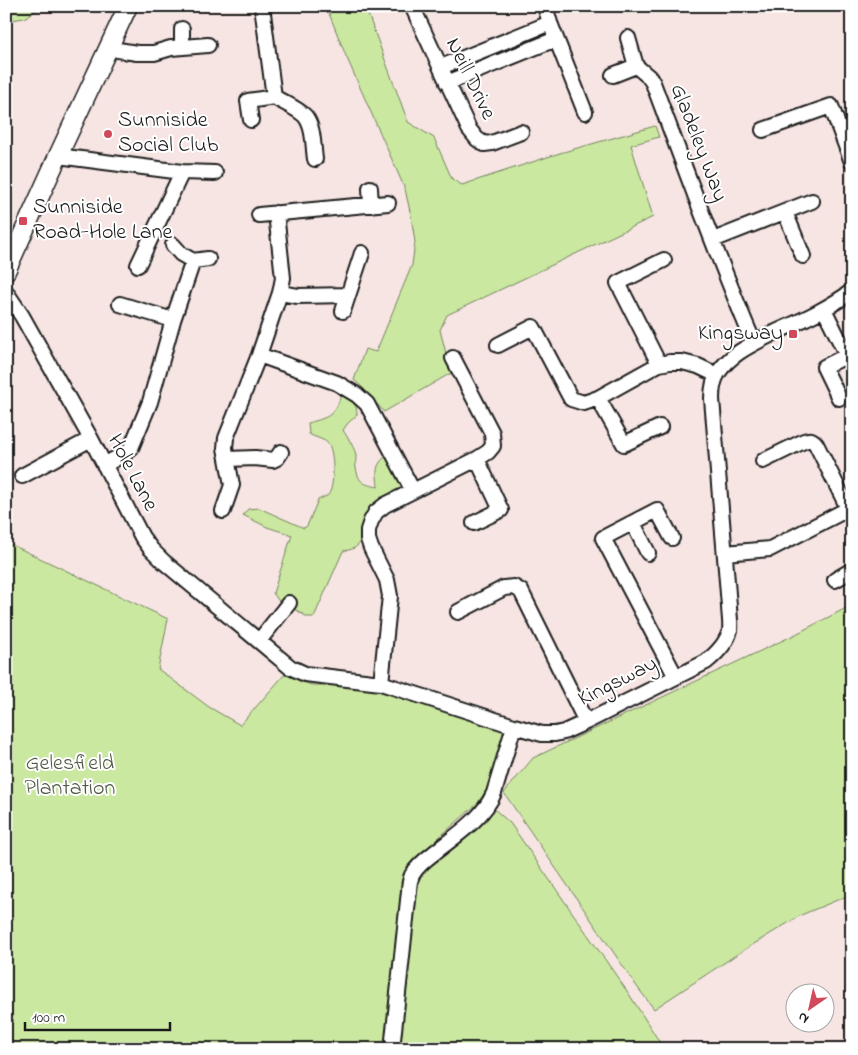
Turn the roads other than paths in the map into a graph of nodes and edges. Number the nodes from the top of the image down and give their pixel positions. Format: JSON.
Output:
{"nodes":[{"id":1,"x":128,"y":6,"type":"edge"},
{"id":2,"x":262,"y":6,"type":"edge"},
{"id":3,"x":412,"y":6,"type":"edge"},
{"id":4,"x":545,"y":6,"type":"edge"},
{"id":5,"x":550,"y":23,"type":"junction"},
{"id":6,"x":182,"y":29,"type":"dead end"},
{"id":7,"x":628,"y":38,"type":"dead end"},
{"id":8,"x":556,"y":39,"type":"junction"},
{"id":9,"x":208,"y":45,"type":"dead end"},
{"id":10,"x":109,"y":47,"type":"junction"},
{"id":11,"x":182,"y":47,"type":"junction"},
{"id":12,"x":636,"y":66,"type":"junction"},
{"id":13,"x":441,"y":67,"type":"junction"},
{"id":14,"x":613,"y":75,"type":"dead end"},
{"id":15,"x":447,"y":83,"type":"junction"},
{"id":16,"x":274,"y":97,"type":"junction"},
{"id":17,"x":585,"y":112,"type":"dead end"},
{"id":18,"x":251,"y":120,"type":"dead end"},
{"id":19,"x":502,"y":123,"type":"dead end"},
{"id":20,"x":763,"y":130,"type":"dead end"},
{"id":21,"x":58,"y":156,"type":"junction"},
{"id":22,"x":315,"y":158,"type":"dead end"},
{"id":23,"x":852,"y":162,"type":"edge"},
{"id":24,"x":182,"y":172,"type":"junction"},
{"id":25,"x":215,"y":174,"type":"dead end"},
{"id":26,"x":370,"y":188,"type":"dead end"},
{"id":27,"x":812,"y":201,"type":"dead end"},
{"id":28,"x":388,"y":203,"type":"dead end"},
{"id":29,"x":371,"y":205,"type":"junction"},
{"id":30,"x":786,"y":212,"type":"junction"},
{"id":31,"x":276,"y":213,"type":"junction"},
{"id":32,"x":259,"y":215,"type":"dead end"},
{"id":33,"x":713,"y":240,"type":"junction"},
{"id":34,"x":173,"y":246,"type":"dead end"},
{"id":35,"x":362,"y":253,"type":"dead end"},
{"id":36,"x":803,"y":256,"type":"dead end"},
{"id":37,"x":208,"y":259,"type":"dead end"},
{"id":38,"x":664,"y":260,"type":"dead end"},
{"id":39,"x":193,"y":261,"type":"junction"},
{"id":40,"x":138,"y":265,"type":"dead end"},
{"id":41,"x":6,"y":271,"type":"edge"},
{"id":42,"x":852,"y":291,"type":"edge"},
{"id":43,"x":6,"y":292,"type":"edge"},
{"id":44,"x":280,"y":293,"type":"junction"},
{"id":45,"x":348,"y":295,"type":"junction"},
{"id":46,"x":120,"y":304,"type":"dead end"},
{"id":47,"x":824,"y":309,"type":"junction"},
{"id":48,"x":343,"y":311,"type":"dead end"},
{"id":49,"x":174,"y":320,"type":"junction"},
{"id":50,"x":754,"y":343,"type":"junction"},
{"id":51,"x":498,"y":345,"type":"dead end"},
{"id":52,"x":259,"y":355,"type":"junction"},
{"id":53,"x":453,"y":358,"type":"dead end"},
{"id":54,"x":850,"y":358,"type":"edge"},
{"id":55,"x":658,"y":364,"type":"junction"},
{"id":56,"x":717,"y":375,"type":"junction"},
{"id":57,"x":598,"y":398,"type":"junction"},
{"id":58,"x":839,"y":398,"type":"dead end"},
{"id":59,"x":660,"y":426,"type":"dead end"},
{"id":60,"x":91,"y":439,"type":"junction"},
{"id":61,"x":280,"y":452,"type":"dead end"},
{"id":62,"x":227,"y":459,"type":"junction"},
{"id":63,"x":477,"y":459,"type":"junction"},
{"id":64,"x":763,"y":461,"type":"dead end"},
{"id":65,"x":104,"y":465,"type":"junction"},
{"id":66,"x":22,"y":476,"type":"dead end"},
{"id":67,"x":413,"y":491,"type":"junction"},
{"id":68,"x":223,"y":511,"type":"dead end"},
{"id":69,"x":850,"y":513,"type":"edge"},
{"id":70,"x":474,"y":523,"type":"dead end"},
{"id":71,"x":632,"y":523,"type":"junction"},
{"id":72,"x":672,"y":538,"type":"dead end"},
{"id":73,"x":648,"y":553,"type":"dead end"},
{"id":74,"x":725,"y":553,"type":"junction"},
{"id":75,"x":852,"y":570,"type":"edge"},
{"id":76,"x":835,"y":580,"type":"dead end"},
{"id":77,"x":282,"y":607,"type":"dead end"},
{"id":78,"x":458,"y":612,"type":"dead end"},
{"id":79,"x":259,"y":642,"type":"junction"},
{"id":80,"x":676,"y":677,"type":"junction"},
{"id":81,"x":381,"y":683,"type":"junction"},
{"id":82,"x":586,"y":722,"type":"junction"},
{"id":83,"x":514,"y":726,"type":"junction"},
{"id":84,"x":392,"y":1049,"type":"edge"}],
"edges":[{"from":1,"to":10,"type":"main road"},
{"from":2,"to":16,"type":"street"},
{"from":3,"to":13,"type":"street","name":"Neill Drive"},
{"from":4,"to":5,"type":"street"},
{"from":5,"to":8,"type":"street"},
{"from":5,"to":13,"type":"street"},
{"from":6,"to":11,"type":"street"},
{"from":7,"to":12,"type":"street","name":"Gladeley Way"},
{"from":8,"to":15,"type":"street"},
{"from":8,"to":17,"type":"street"},
{"from":9,"to":11,"type":"street"},
{"from":10,"to":11,"type":"street"},
{"from":10,"to":21,"type":"main road"},
{"from":12,"to":14,"type":"street"},
{"from":12,"to":33,"type":"street","name":"Gladeley Way"},
{"from":13,"to":15,"type":"street","name":"Neill Drive"},
{"from":15,"to":19,"type":"street","name":"Neill Drive"},
{"from":16,"to":18,"type":"street"},
{"from":16,"to":22,"type":"street"},
{"from":20,"to":23,"type":"street"},
{"from":21,"to":24,"type":"street"},
{"from":21,"to":41,"type":"main road"},
{"from":24,"to":25,"type":"street"},
{"from":24,"to":40,"type":"street"},
{"from":26,"to":29,"type":"street"},
{"from":27,"to":30,"type":"street","name":"Gladeley Way"},
{"from":28,"to":29,"type":"street"},
{"from":29,"to":31,"type":"street"},
{"from":30,"to":33,"type":"street","name":"Gladeley Way"},
{"from":30,"to":36,"type":"street"},
{"from":31,"to":32,"type":"street"},
{"from":31,"to":44,"type":"street"},
{"from":33,"to":50,"type":"street","name":"Gladeley Way"},
{"from":34,"to":39,"type":"street"},
{"from":35,"to":45,"type":"street"},
{"from":37,"to":39,"type":"street"},
{"from":38,"to":55,"type":"street"},
{"from":39,"to":49,"type":"street"},
{"from":42,"to":47,"type":"street","name":"Kingsway"},
{"from":43,"to":60,"type":"street","name":"Hole Lane"},
{"from":44,"to":45,"type":"street"},
{"from":44,"to":52,"type":"street"},
{"from":45,"to":48,"type":"street"},
{"from":46,"to":49,"type":"street"},
{"from":47,"to":50,"type":"street","name":"Kingsway"},
{"from":47,"to":54,"type":"street"},
{"from":49,"to":65,"type":"street"},
{"from":50,"to":56,"type":"street","name":"Kingsway"},
{"from":51,"to":57,"type":"street"},
{"from":52,"to":62,"type":"street"},
{"from":52,"to":67,"type":"street"},
{"from":53,"to":63,"type":"street"},
{"from":54,"to":58,"type":"street"},
{"from":55,"to":56,"type":"street"},
{"from":55,"to":57,"type":"street"},
{"from":56,"to":74,"type":"street","name":"Kingsway"},
{"from":57,"to":59,"type":"street"},
{"from":60,"to":65,"type":"street","name":"Hole Lane"},
{"from":60,"to":66,"type":"street"},
{"from":61,"to":62,"type":"street"},
{"from":62,"to":68,"type":"street"},
{"from":63,"to":67,"type":"street"},
{"from":63,"to":70,"type":"street"},
{"from":64,"to":69,"type":"street"},
{"from":65,"to":79,"type":"street","name":"Hole Lane"},
{"from":67,"to":81,"type":"street"},
{"from":69,"to":74,"type":"street"},
{"from":71,"to":72,"type":"street"},
{"from":71,"to":73,"type":"street"},
{"from":71,"to":80,"type":"street"},
{"from":74,"to":80,"type":"street","name":"Kingsway"},
{"from":75,"to":76,"type":"street"},
{"from":77,"to":79,"type":"street"},
{"from":78,"to":82,"type":"street"},
{"from":79,"to":81,"type":"street","name":"Kingsway"},
{"from":80,"to":82,"type":"street","name":"Kingsway"},
{"from":81,"to":83,"type":"street","name":"Kingsway"},
{"from":82,"to":83,"type":"street","name":"Kingsway"},
{"from":83,"to":84,"type":"street"}]}
